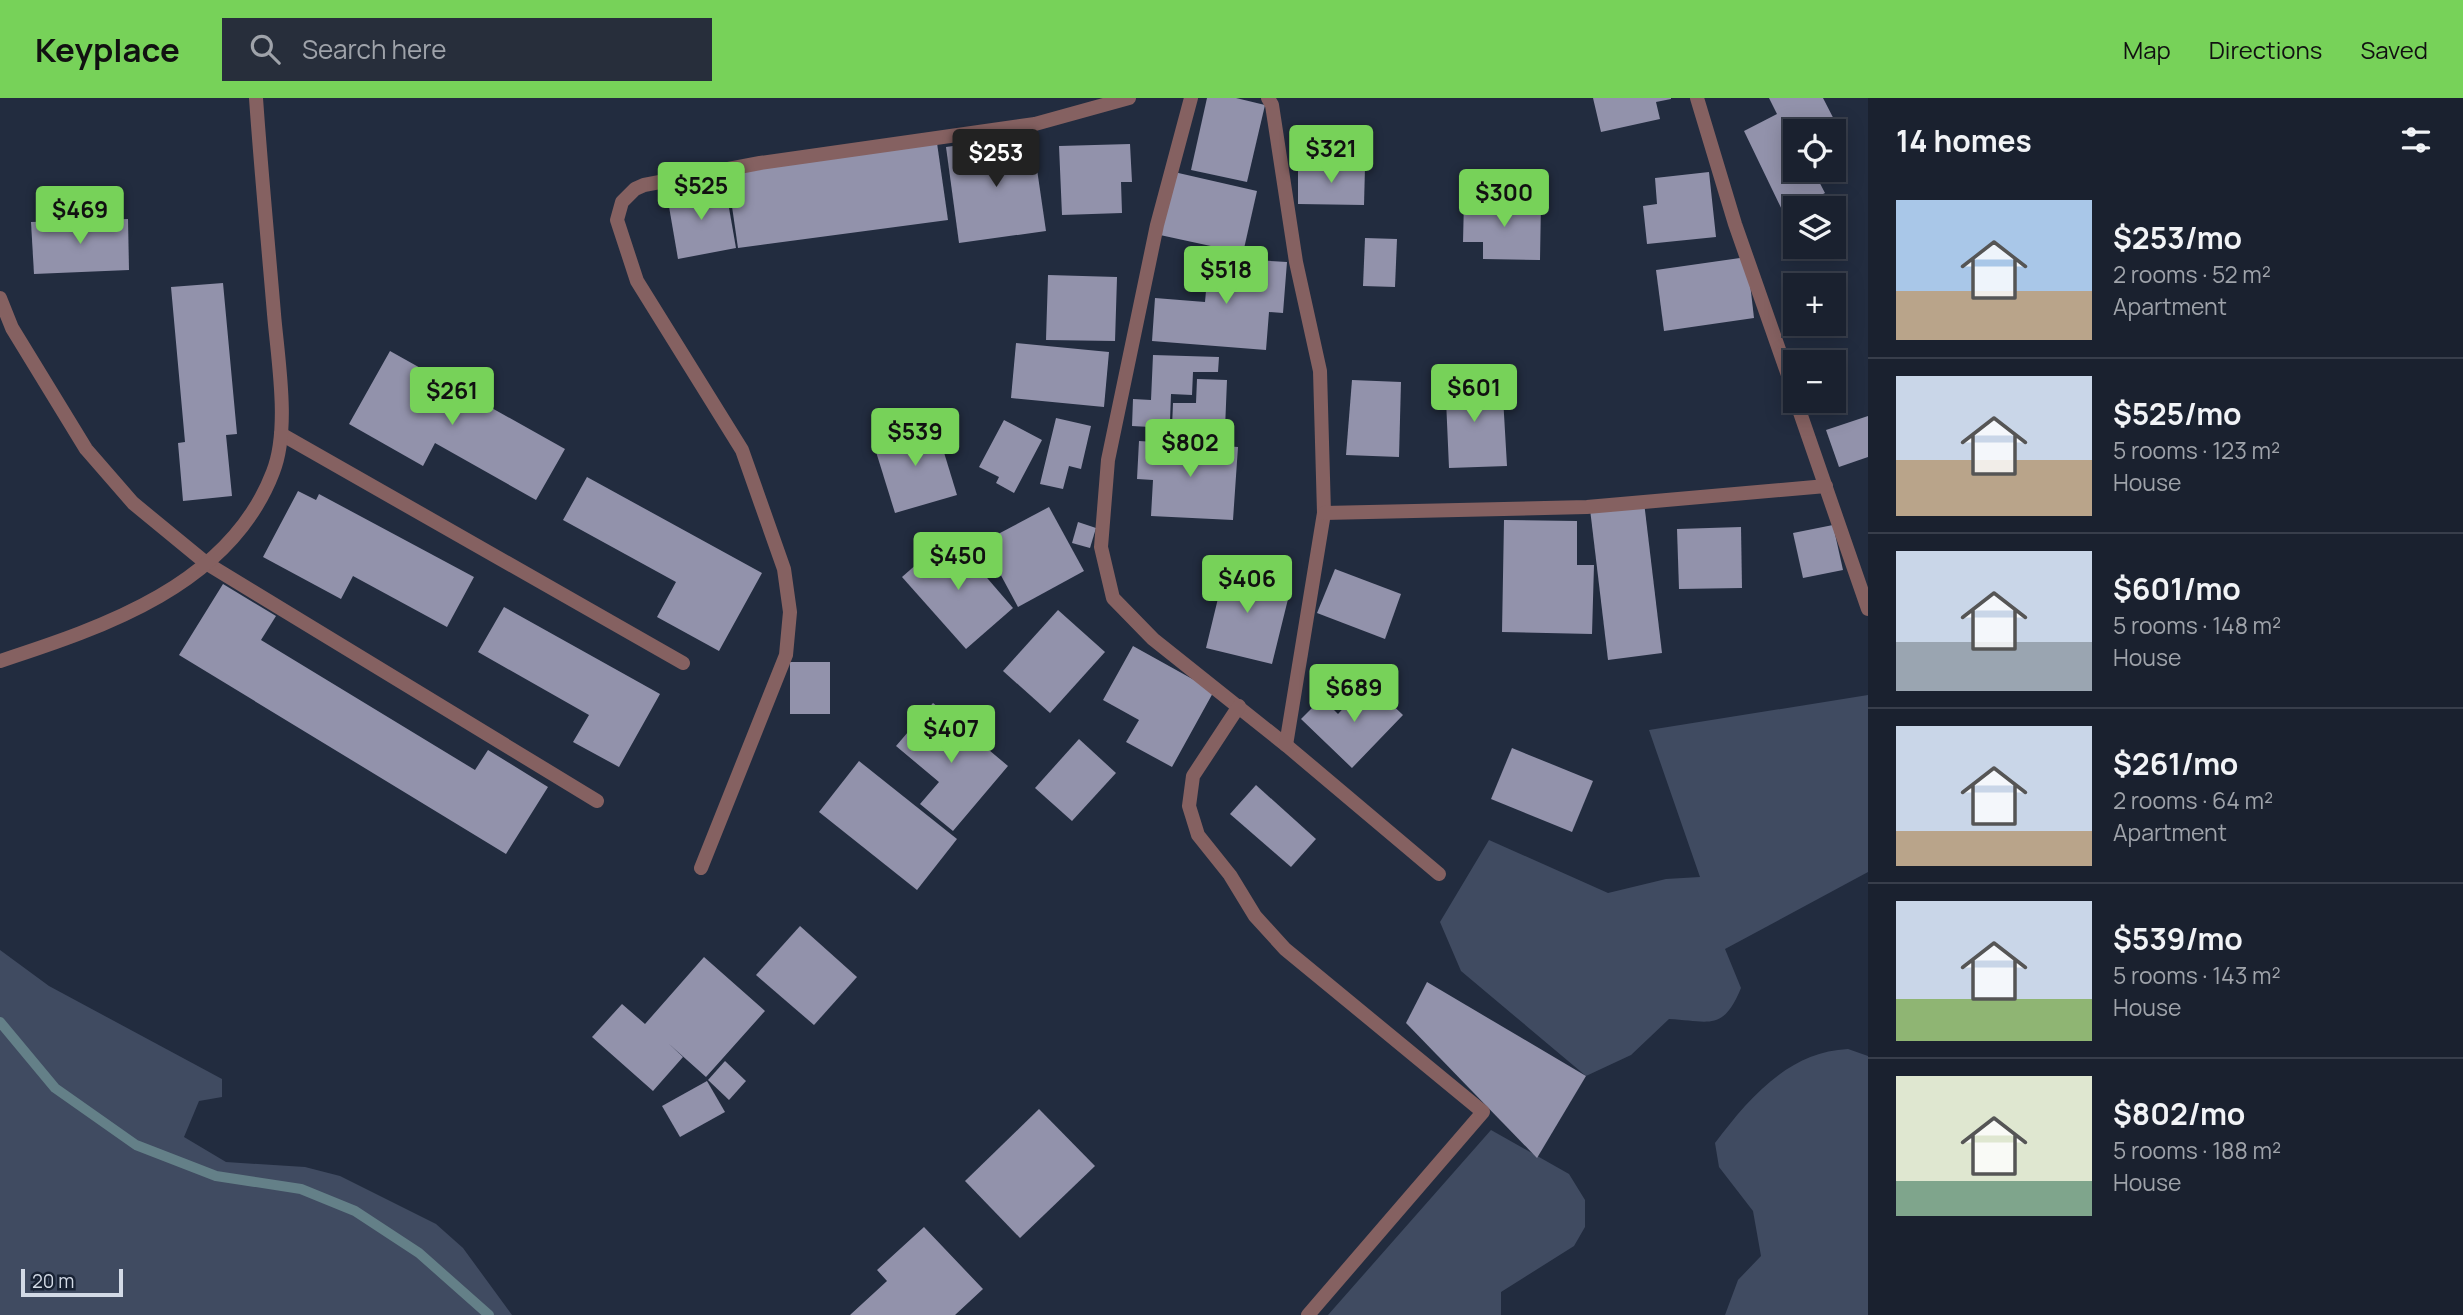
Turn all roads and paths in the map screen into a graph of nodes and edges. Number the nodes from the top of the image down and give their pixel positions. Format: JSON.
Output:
{"nodes":[{"id":1,"x":256,"y":98,"type":"edge"},
{"id":2,"x":1129,"y":98,"type":"edge"},
{"id":3,"x":1191,"y":98,"type":"edge"},
{"id":4,"x":1268,"y":98,"type":"edge"},
{"id":5,"x":1697,"y":98,"type":"edge"},
{"id":6,"x":0,"y":298,"type":"edge"},
{"id":7,"x":1783,"y":362,"type":"edge"},
{"id":8,"x":1801,"y":413,"type":"edge"},
{"id":9,"x":281,"y":435,"type":"junction"},
{"id":10,"x":1826,"y":486,"type":"junction"},
{"id":11,"x":1324,"y":513,"type":"junction"},
{"id":12,"x":206,"y":563,"type":"junction"},
{"id":13,"x":1868,"y":610,"type":"edge"},
{"id":14,"x":0,"y":661,"type":"edge"},
{"id":15,"x":683,"y":663,"type":"dead end"},
{"id":16,"x":1239,"y":706,"type":"junction"},
{"id":17,"x":1286,"y":744,"type":"junction"},
{"id":18,"x":597,"y":801,"type":"dead end"},
{"id":19,"x":701,"y":868,"type":"dead end"},
{"id":20,"x":1440,"y":874,"type":"dead end"},
{"id":21,"x":1308,"y":1315,"type":"edge"}],
"edges":[{"from":1,"to":9,"type":"street"},
{"from":2,"to":19,"type":"street"},
{"from":3,"to":16,"type":"street"},
{"from":4,"to":11,"type":"street"},
{"from":5,"to":7,"type":"street"},
{"from":6,"to":12,"type":"street"},
{"from":8,"to":10,"type":"street"},
{"from":9,"to":12,"type":"street"},
{"from":9,"to":15,"type":"street"},
{"from":10,"to":11,"type":"street"},
{"from":10,"to":13,"type":"street"},
{"from":11,"to":17,"type":"street"},
{"from":12,"to":14,"type":"street"},
{"from":12,"to":18,"type":"street"},
{"from":16,"to":17,"type":"street"},
{"from":16,"to":21,"type":"street"},
{"from":17,"to":20,"type":"street"}]}
